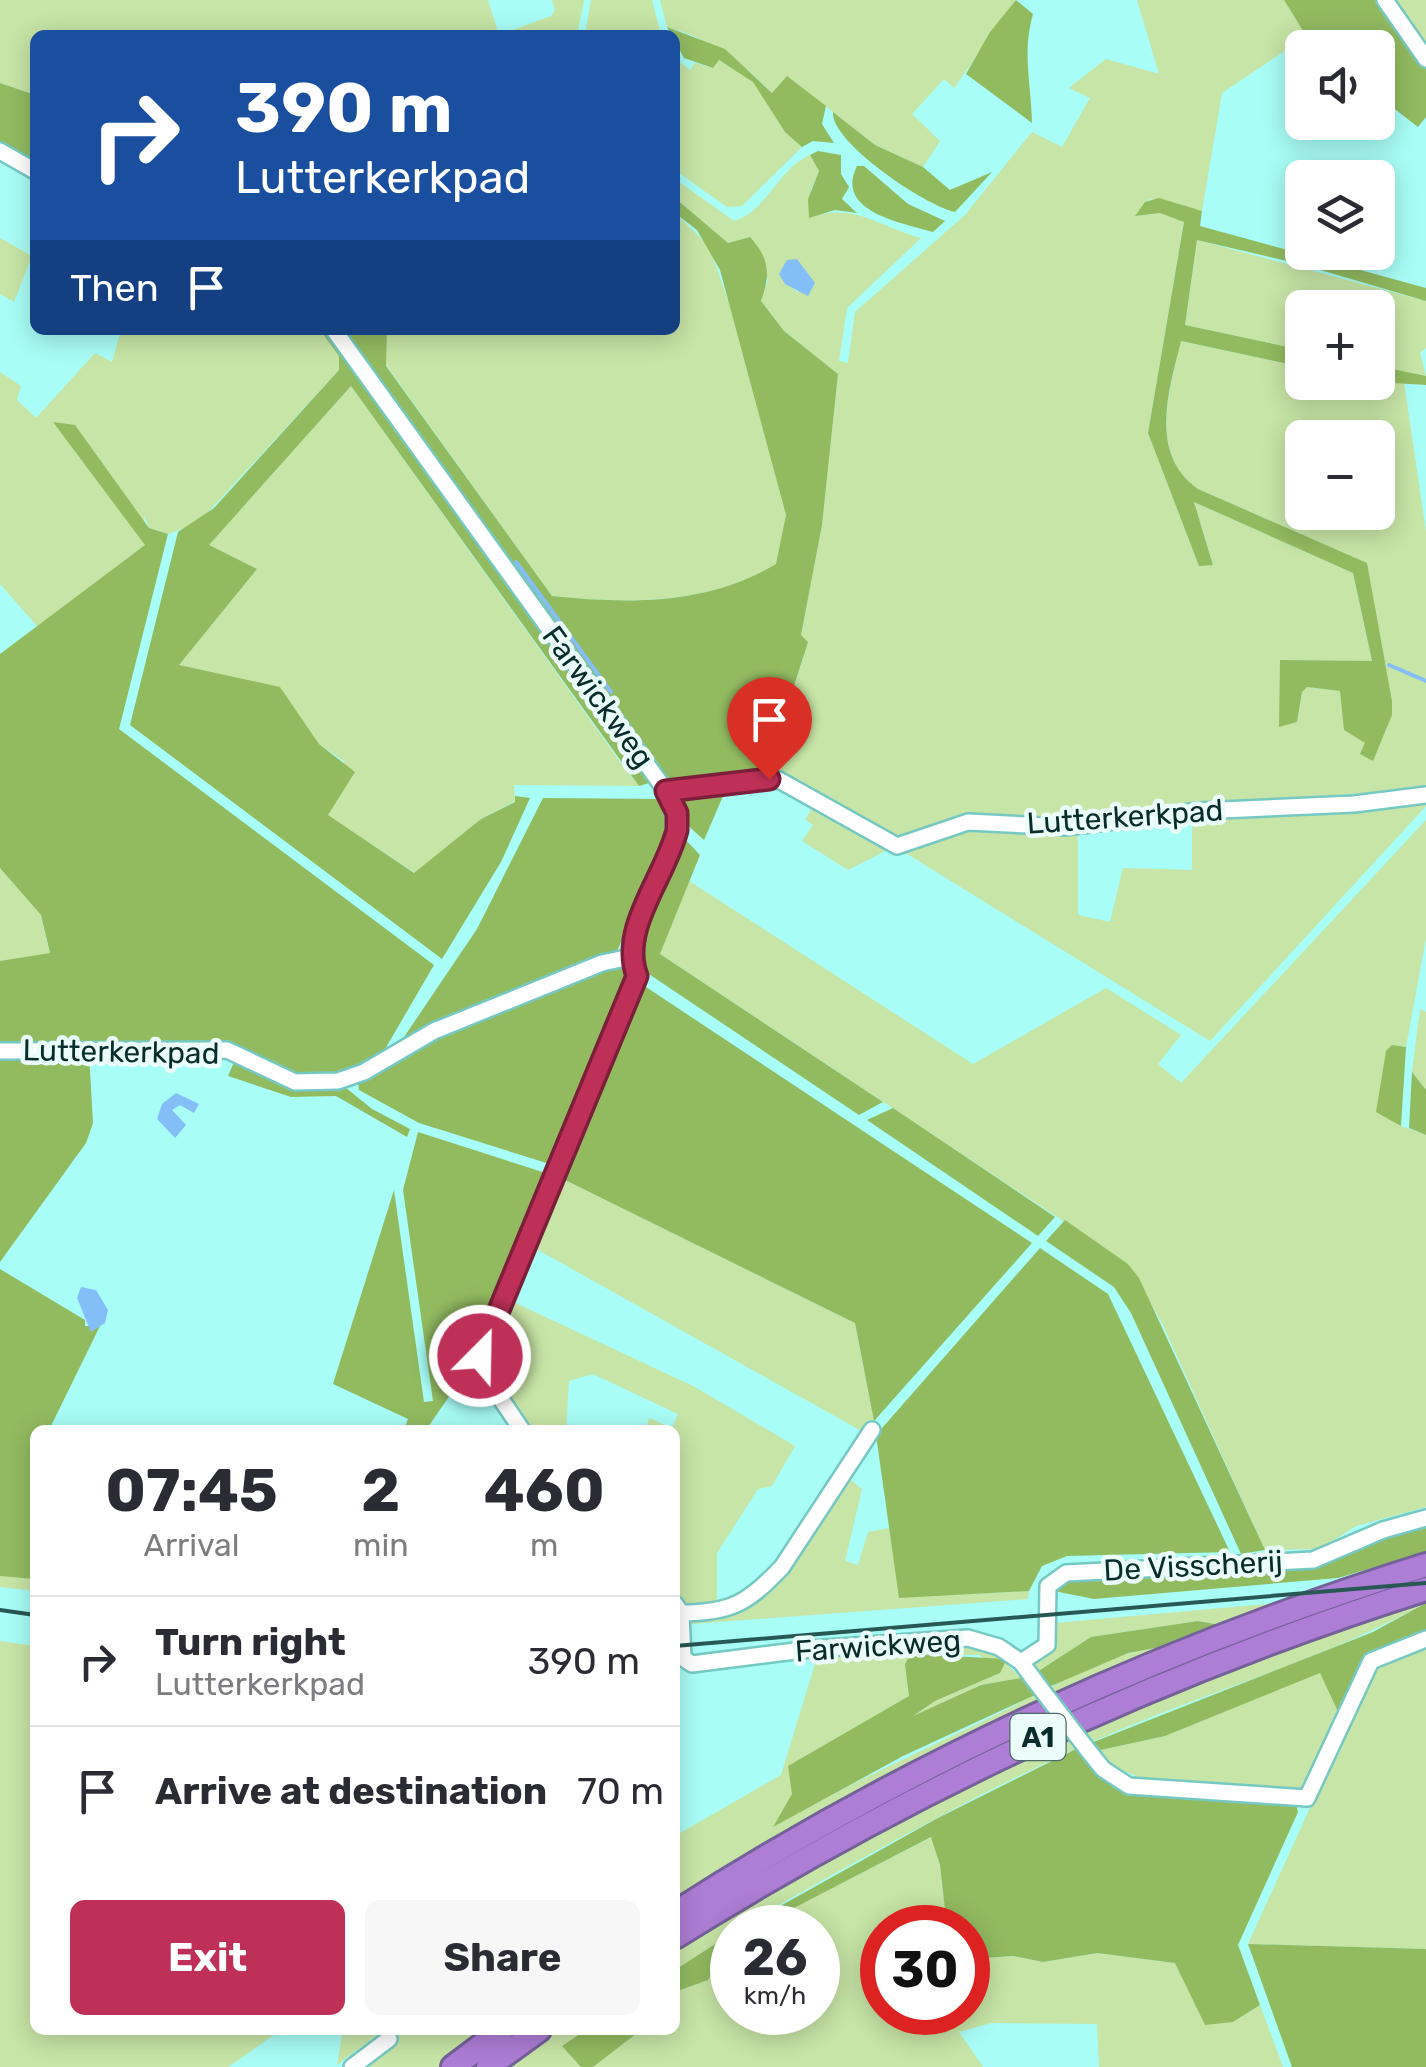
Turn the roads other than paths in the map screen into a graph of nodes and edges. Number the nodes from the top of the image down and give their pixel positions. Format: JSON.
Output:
{"nodes":[{"id":1,"x":1385,"y":0,"type":"edge"},
{"id":2,"x":1426,"y":59,"type":"edge"},
{"id":3,"x":0,"y":151,"type":"edge"},
{"id":4,"x":30,"y":168,"type":"edge"},
{"id":5,"x":338,"y":335,"type":"edge"},
{"id":6,"x":666,"y":791,"type":"junction"},
{"id":7,"x":1426,"y":795,"type":"edge"},
{"id":8,"x":630,"y":957,"type":"junction"},
{"id":9,"x":0,"y":1051,"type":"edge"},
{"id":10,"x":519,"y":1425,"type":"edge"},
{"id":11,"x":872,"y":1430,"type":"dead end"},
{"id":12,"x":1426,"y":1518,"type":"edge"},
{"id":13,"x":1426,"y":1565,"type":"edge"},
{"id":14,"x":1426,"y":1589,"type":"edge"},
{"id":15,"x":680,"y":1608,"type":"edge"},
{"id":16,"x":680,"y":1631,"type":"edge"},
{"id":17,"x":1426,"y":1639,"type":"edge"},
{"id":18,"x":1021,"y":1662,"type":"junction"},
{"id":19,"x":680,"y":1910,"type":"edge"},
{"id":20,"x":680,"y":1935,"type":"edge"},
{"id":21,"x":495,"y":2035,"type":"edge"},
{"id":22,"x":532,"y":2035,"type":"edge"},
{"id":23,"x":389,"y":2039,"type":"dead end"},
{"id":24,"x":352,"y":2067,"type":"edge"},
{"id":25,"x":453,"y":2067,"type":"edge"},
{"id":26,"x":488,"y":2067,"type":"edge"}],
"edges":[{"from":1,"to":2,"type":"street"},
{"from":3,"to":4,"type":"street"},
{"from":5,"to":6,"type":"street","name":"Farwickweg"},
{"from":6,"to":7,"type":"street","name":"Lutterkerkpad"},
{"from":6,"to":8,"type":"street","name":"Farwickweg"},
{"from":8,"to":9,"type":"street","name":"Lutterkerkpad"},
{"from":8,"to":10,"type":"street","name":"Farwickweg"},
{"from":11,"to":15,"type":"street"},
{"from":12,"to":18,"type":"street","name":"De Visscherij"},
{"from":13,"to":19,"type":"highway","number":"A1"},
{"from":14,"to":20,"type":"highway","number":"A1"},
{"from":16,"to":18,"type":"street","name":"Farwickweg"},
{"from":17,"to":18,"type":"street","name":"Farwickweg","bridge":true},
{"from":21,"to":25,"type":"highway"},
{"from":22,"to":26,"type":"highway"},
{"from":23,"to":24,"type":"street"}]}
